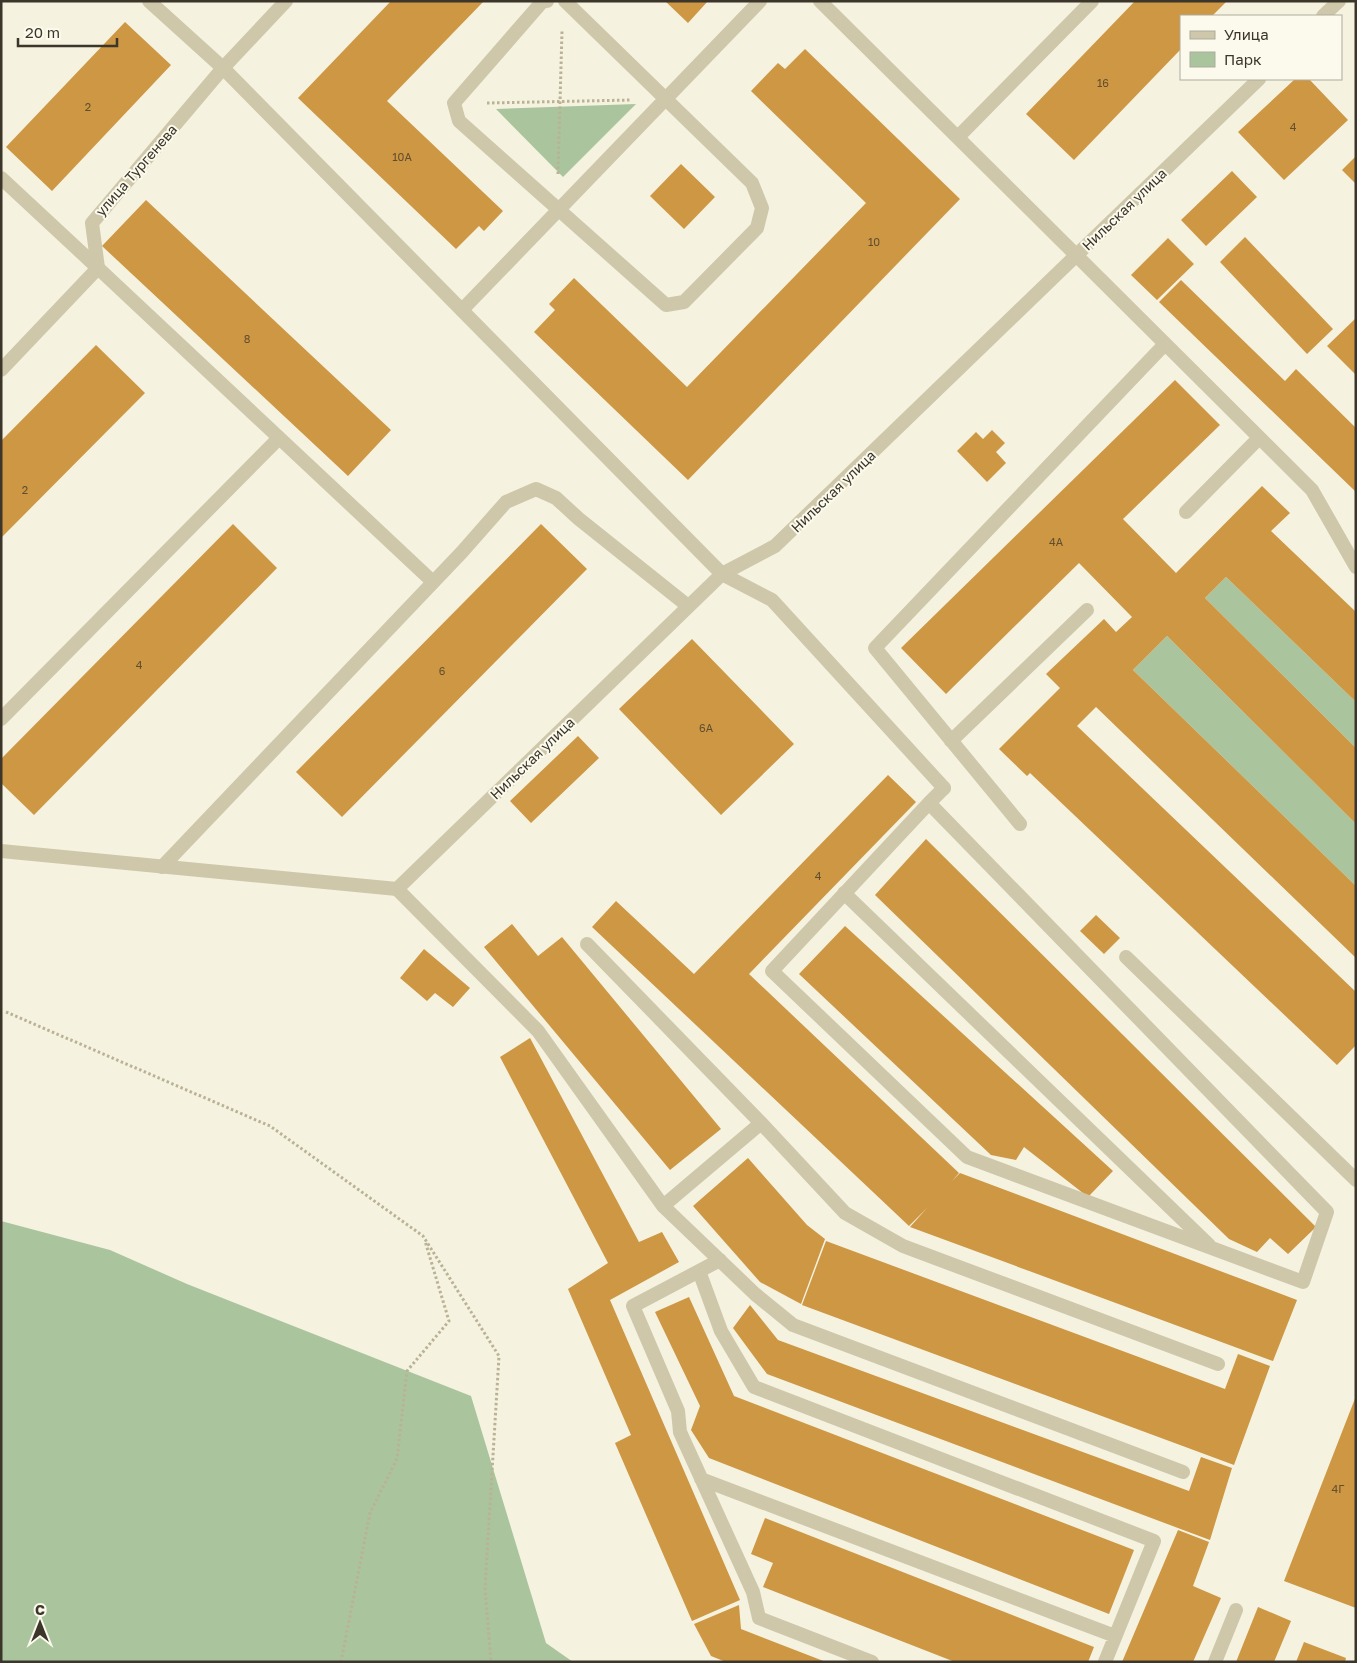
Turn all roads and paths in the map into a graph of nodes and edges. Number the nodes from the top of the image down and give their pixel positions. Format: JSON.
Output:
{"nodes":[{"id":1,"x":149,"y":1,"type":"edge"},
{"id":2,"x":286,"y":1,"type":"edge"},
{"id":3,"x":547,"y":1,"type":"edge"},
{"id":4,"x":565,"y":1,"type":"edge"},
{"id":5,"x":760,"y":1,"type":"edge"},
{"id":6,"x":820,"y":1,"type":"edge"},
{"id":7,"x":1092,"y":1,"type":"edge"},
{"id":8,"x":1339,"y":1,"type":"edge"},
{"id":9,"x":1324,"y":15,"type":"edge"},
{"id":10,"x":562,"y":21,"type":"dead end"},
{"id":11,"x":224,"y":68,"type":"junction"},
{"id":12,"x":1258,"y":80,"type":"edge"},
{"id":13,"x":666,"y":99,"type":"junction"},
{"id":14,"x":560,"y":101,"type":"junction"},
{"id":15,"x":454,"y":103,"type":"junction"},
{"id":16,"x":958,"y":137,"type":"junction"},
{"id":17,"x":1,"y":178,"type":"edge"},
{"id":18,"x":558,"y":210,"type":"junction"},
{"id":19,"x":1076,"y":255,"type":"junction"},
{"id":20,"x":98,"y":268,"type":"junction"},
{"id":21,"x":462,"y":310,"type":"junction"},
{"id":22,"x":1165,"y":344,"type":"junction"},
{"id":23,"x":1,"y":370,"type":"edge"},
{"id":24,"x":279,"y":438,"type":"junction"},
{"id":25,"x":1259,"y":438,"type":"junction"},
{"id":26,"x":1186,"y":512,"type":"dead end"},
{"id":27,"x":1356,"y":567,"type":"edge"},
{"id":28,"x":722,"y":574,"type":"junction"},
{"id":29,"x":433,"y":582,"type":"junction"},
{"id":30,"x":688,"y":606,"type":"junction"},
{"id":31,"x":1087,"y":610,"type":"dead end"},
{"id":32,"x":1,"y":718,"type":"edge"},
{"id":33,"x":952,"y":741,"type":"junction"},
{"id":34,"x":929,"y":802,"type":"junction"},
{"id":35,"x":1020,"y":824,"type":"dead end"},
{"id":36,"x":1,"y":851,"type":"edge"},
{"id":37,"x":162,"y":867,"type":"junction"},
{"id":38,"x":397,"y":889,"type":"junction"},
{"id":39,"x":844,"y":893,"type":"junction"},
{"id":40,"x":587,"y":944,"type":"dead end"},
{"id":41,"x":1126,"y":957,"type":"dead end"},
{"id":42,"x":6,"y":1012,"type":"dead end"},
{"id":43,"x":760,"y":1123,"type":"junction"},
{"id":44,"x":1356,"y":1180,"type":"edge"},
{"id":45,"x":663,"y":1206,"type":"junction"},
{"id":46,"x":423,"y":1236,"type":"junction"},
{"id":47,"x":1214,"y":1249,"type":"junction"},
{"id":48,"x":720,"y":1260,"type":"junction"},
{"id":49,"x":698,"y":1271,"type":"junction"},
{"id":50,"x":1218,"y":1364,"type":"dead end"},
{"id":51,"x":1183,"y":1472,"type":"dead end"},
{"id":52,"x":702,"y":1479,"type":"junction"},
{"id":53,"x":1236,"y":1610,"type":"dead end"},
{"id":54,"x":1115,"y":1636,"type":"junction"},
{"id":55,"x":341,"y":1662,"type":"edge"},
{"id":56,"x":491,"y":1662,"type":"edge"},
{"id":57,"x":872,"y":1662,"type":"edge"},
{"id":58,"x":1105,"y":1662,"type":"edge"},
{"id":59,"x":1215,"y":1662,"type":"edge"}],
"edges":[{"from":1,"to":11,"type":"street"},
{"from":2,"to":11,"type":"street","name":"улица Тургенева"},
{"from":3,"to":15,"type":"street"},
{"from":4,"to":13,"type":"street"},
{"from":5,"to":13,"type":"street"},
{"from":6,"to":16,"type":"street"},
{"from":7,"to":16,"type":"street"},
{"from":8,"to":9,"type":"street"},
{"from":10,"to":14,"type":"path"},
{"from":11,"to":20,"type":"street","name":"улица Тургенева"},
{"from":11,"to":21,"type":"street"},
{"from":12,"to":19,"type":"street","name":"Нильская улица"},
{"from":13,"to":14,"type":"path"},
{"from":13,"to":18,"type":"street"},
{"from":13,"to":18,"type":"street"},
{"from":14,"to":15,"type":"path"},
{"from":14,"to":18,"type":"path"},
{"from":15,"to":18,"type":"street"},
{"from":16,"to":19,"type":"street"},
{"from":17,"to":20,"type":"street"},
{"from":18,"to":21,"type":"street"},
{"from":19,"to":22,"type":"street"},
{"from":19,"to":28,"type":"street","name":"Нильская улица"},
{"from":20,"to":23,"type":"street"},
{"from":20,"to":24,"type":"street"},
{"from":21,"to":28,"type":"street"},
{"from":22,"to":25,"type":"street"},
{"from":22,"to":33,"type":"street"},
{"from":24,"to":29,"type":"street"},
{"from":24,"to":32,"type":"street"},
{"from":25,"to":26,"type":"street"},
{"from":25,"to":27,"type":"street"},
{"from":28,"to":30,"type":"street","name":"Нильская улица"},
{"from":28,"to":34,"type":"street"},
{"from":29,"to":30,"type":"street"},
{"from":29,"to":37,"type":"street"},
{"from":30,"to":38,"type":"street","name":"Нильская улица"},
{"from":31,"to":33,"type":"street"},
{"from":33,"to":35,"type":"street"},
{"from":34,"to":39,"type":"street"},
{"from":34,"to":47,"type":"street"},
{"from":36,"to":37,"type":"street"},
{"from":37,"to":38,"type":"street"},
{"from":38,"to":45,"type":"street"},
{"from":39,"to":47,"type":"street"},
{"from":39,"to":47,"type":"street"},
{"from":40,"to":43,"type":"street"},
{"from":41,"to":44,"type":"street"},
{"from":42,"to":46,"type":"path"},
{"from":43,"to":45,"type":"street"},
{"from":43,"to":50,"type":"street"},
{"from":45,"to":48,"type":"street"},
{"from":46,"to":55,"type":"path"},
{"from":46,"to":56,"type":"path"},
{"from":48,"to":49,"type":"street"},
{"from":48,"to":51,"type":"street"},
{"from":49,"to":52,"type":"street"},
{"from":49,"to":54,"type":"street"},
{"from":52,"to":54,"type":"street"},
{"from":52,"to":57,"type":"street"},
{"from":53,"to":59,"type":"street"},
{"from":54,"to":58,"type":"street"}]}
